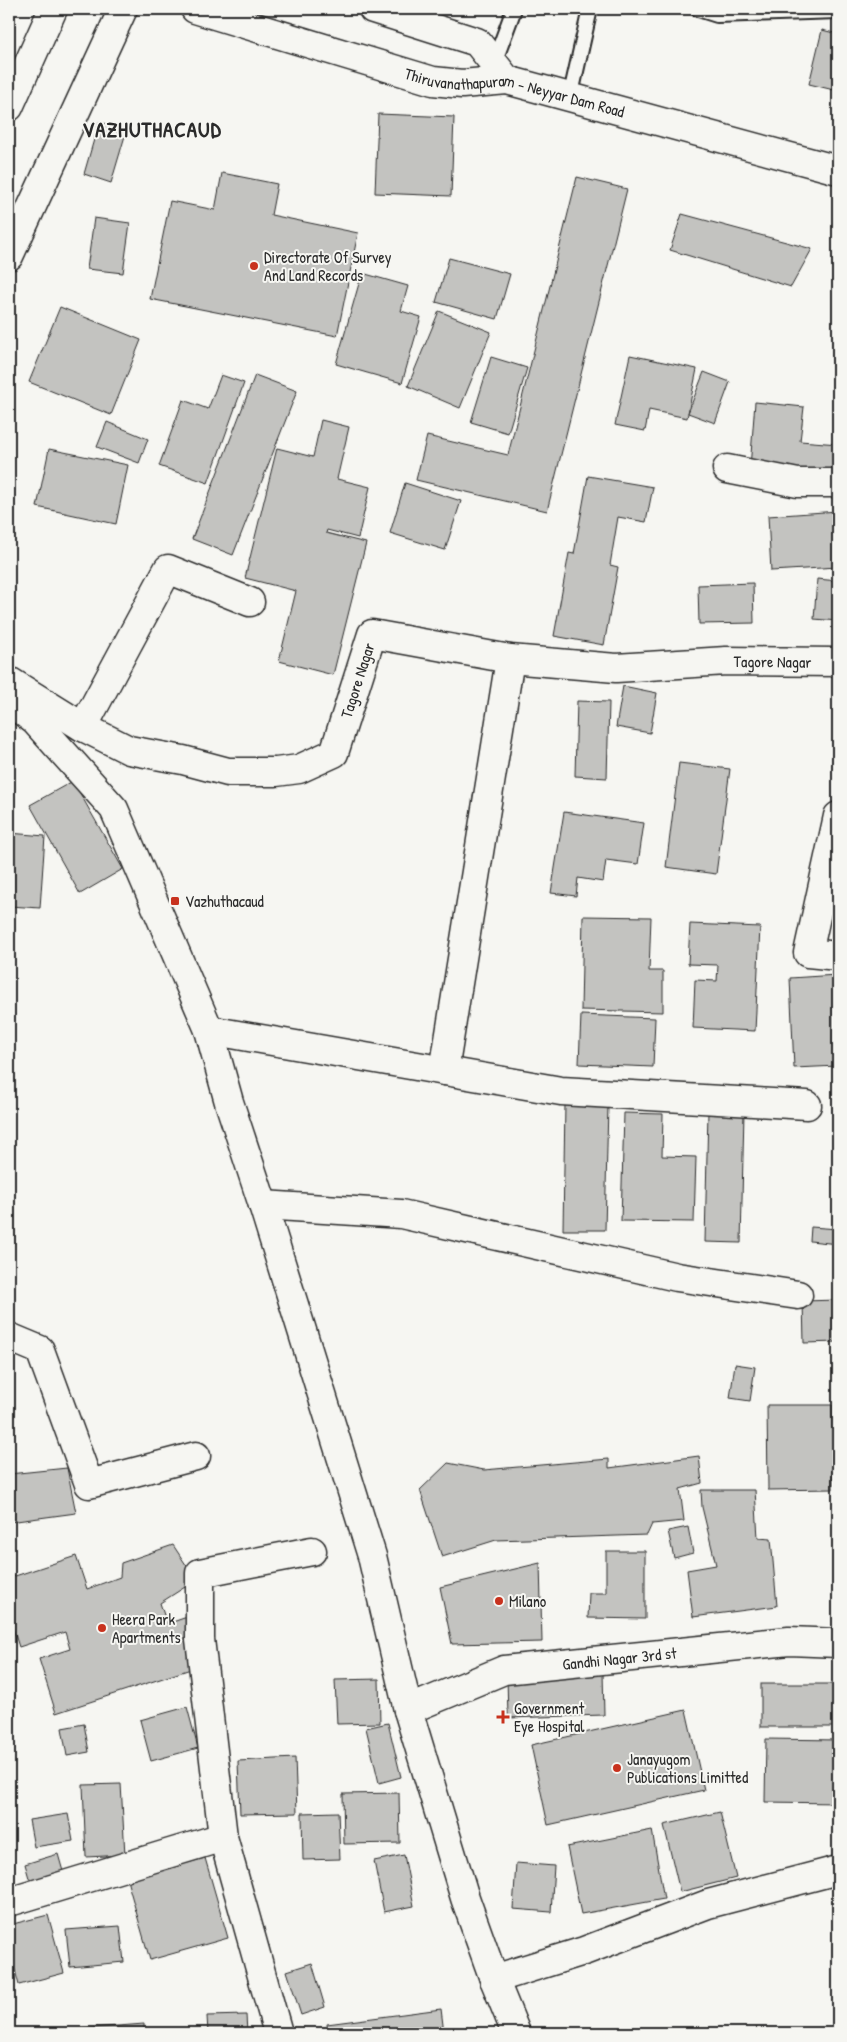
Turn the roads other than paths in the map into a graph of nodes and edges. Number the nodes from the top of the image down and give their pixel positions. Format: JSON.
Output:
{"nodes":[{"id":1,"x":53,"y":9,"type":"edge"},
{"id":2,"x":123,"y":9,"type":"edge"},
{"id":3,"x":195,"y":9,"type":"edge"},
{"id":4,"x":373,"y":9,"type":"edge"},
{"id":5,"x":514,"y":9,"type":"edge"},
{"id":6,"x":590,"y":9,"type":"edge"},
{"id":7,"x":698,"y":9,"type":"edge"},
{"id":8,"x":838,"y":11,"type":"edge"},
{"id":9,"x":501,"y":71,"type":"junction"},
{"id":10,"x":570,"y":98,"type":"junction"},
{"id":11,"x":9,"y":107,"type":"edge"},
{"id":12,"x":838,"y":170,"type":"edge"},
{"id":13,"x":9,"y":256,"type":"edge"},
{"id":14,"x":727,"y":469,"type":"dead end"},
{"id":15,"x":838,"y":483,"type":"edge"},
{"id":16,"x":250,"y":602,"type":"dead end"},
{"id":17,"x":510,"y":660,"type":"junction"},
{"id":18,"x":838,"y":662,"type":"edge"},
{"id":19,"x":9,"y":681,"type":"edge"},
{"id":20,"x":9,"y":701,"type":"edge"},
{"id":21,"x":83,"y":727,"type":"junction"},
{"id":22,"x":838,"y":816,"type":"edge"},
{"id":23,"x":838,"y":956,"type":"edge"},
{"id":24,"x":209,"y":1030,"type":"junction"},
{"id":25,"x":444,"y":1071,"type":"junction"},
{"id":26,"x":807,"y":1105,"type":"dead end"},
{"id":27,"x":263,"y":1205,"type":"junction"},
{"id":28,"x":798,"y":1295,"type":"dead end"},
{"id":29,"x":9,"y":1337,"type":"edge"},
{"id":30,"x":196,"y":1456,"type":"dead end"},
{"id":31,"x":312,"y":1550,"type":"dead end"},
{"id":32,"x":838,"y":1642,"type":"edge"},
{"id":33,"x":408,"y":1710,"type":"junction"},
{"id":34,"x":223,"y":1837,"type":"junction"},
{"id":35,"x":838,"y":1870,"type":"edge"},
{"id":36,"x":9,"y":1902,"type":"edge"},
{"id":37,"x":494,"y":1979,"type":"junction"},
{"id":38,"x":278,"y":2033,"type":"edge"},
{"id":39,"x":516,"y":2033,"type":"edge"}],
"edges":[{"from":1,"to":11,"type":"street"},
{"from":2,"to":13,"type":"street"},
{"from":3,"to":9,"type":"street","name":"Thiruvanathapuram - Neyyar Dam Road"},
{"from":4,"to":9,"type":"street"},
{"from":5,"to":9,"type":"lane"},
{"from":6,"to":10,"type":"lane"},
{"from":7,"to":8,"type":"lane"},
{"from":9,"to":10,"type":"street","name":"Thiruvanathapuram - Neyyar Dam Road"},
{"from":10,"to":12,"type":"street","name":"Thiruvanathapuram - Neyyar Dam Road"},
{"from":14,"to":15,"type":"street"},
{"from":16,"to":21,"type":"street"},
{"from":17,"to":18,"type":"street","name":"Tagore Nagar"},
{"from":17,"to":21,"type":"street","name":"Tagore Nagar"},
{"from":17,"to":25,"type":"street"},
{"from":19,"to":21,"type":"street","name":"Tagore Nagar"},
{"from":20,"to":24,"type":"street"},
{"from":22,"to":23,"type":"street"},
{"from":24,"to":25,"type":"street"},
{"from":24,"to":27,"type":"street"},
{"from":25,"to":26,"type":"street"},
{"from":27,"to":28,"type":"street"},
{"from":27,"to":33,"type":"street"},
{"from":29,"to":30,"type":"street"},
{"from":31,"to":34,"type":"street"},
{"from":32,"to":33,"type":"street","name":"Gandhi Nagar 3rd st"},
{"from":33,"to":37,"type":"street"},
{"from":34,"to":36,"type":"street"},
{"from":34,"to":38,"type":"street"},
{"from":35,"to":37,"type":"street"},
{"from":37,"to":39,"type":"street"}]}
